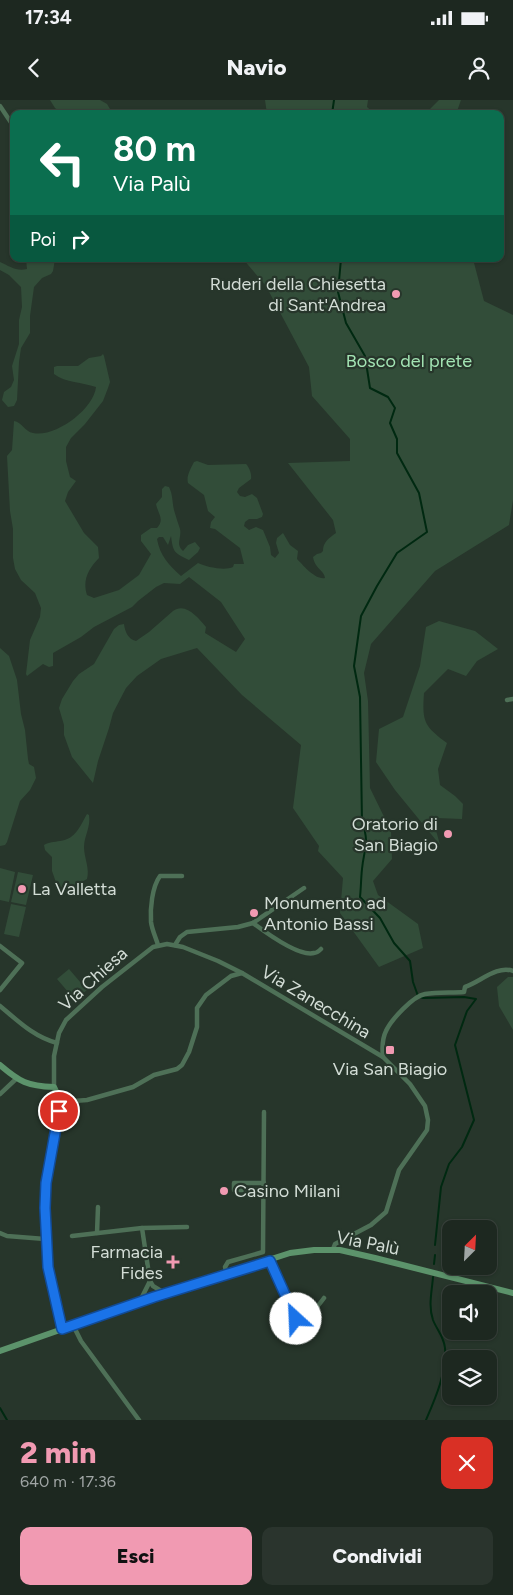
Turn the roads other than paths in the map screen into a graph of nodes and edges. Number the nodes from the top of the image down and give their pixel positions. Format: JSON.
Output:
{"nodes":[{"id":1,"x":0,"y":106,"type":"edge"},
{"id":2,"x":10,"y":121,"type":"edge"},
{"id":3,"x":513,"y":698,"type":"edge"},
{"id":4,"x":507,"y":700,"type":"dead end"},
{"id":5,"x":182,"y":876,"type":"dead end"},
{"id":6,"x":304,"y":888,"type":"dead end"},
{"id":7,"x":254,"y":923,"type":"junction"},
{"id":8,"x":158,"y":945,"type":"junction"},
{"id":9,"x":175,"y":945,"type":"junction"},
{"id":10,"x":0,"y":946,"type":"edge"},
{"id":11,"x":321,"y":949,"type":"dead end"},
{"id":12,"x":513,"y":971,"type":"edge"},
{"id":13,"x":242,"y":973,"type":"junction"},
{"id":14,"x":0,"y":990,"type":"edge"},
{"id":15,"x":0,"y":1006,"type":"edge"},
{"id":16,"x":57,"y":1043,"type":"junction"},
{"id":17,"x":383,"y":1058,"type":"junction"},
{"id":18,"x":0,"y":1065,"type":"edge"},
{"id":19,"x":16,"y":1079,"type":"junction"},
{"id":20,"x":54,"y":1087,"type":"junction"},
{"id":21,"x":0,"y":1094,"type":"edge"},
{"id":22,"x":60,"y":1102,"type":"junction"},
{"id":23,"x":264,"y":1112,"type":"dead end"},
{"id":24,"x":264,"y":1183,"type":"junction"},
{"id":25,"x":264,"y":1190,"type":"junction"},
{"id":26,"x":98,"y":1207,"type":"dead end"},
{"id":27,"x":187,"y":1227,"type":"dead end"},
{"id":28,"x":142,"y":1228,"type":"junction"},
{"id":29,"x":0,"y":1233,"type":"edge"},
{"id":30,"x":97,"y":1233,"type":"junction"},
{"id":31,"x":72,"y":1236,"type":"dead end"},
{"id":32,"x":45,"y":1239,"type":"junction"},
{"id":33,"x":333,"y":1249,"type":"junction"},
{"id":34,"x":270,"y":1261,"type":"junction"},
{"id":35,"x":230,"y":1274,"type":"junction"},
{"id":36,"x":150,"y":1284,"type":"junction"},
{"id":37,"x":513,"y":1293,"type":"edge"},
{"id":38,"x":166,"y":1294,"type":"junction"},
{"id":39,"x":154,"y":1297,"type":"junction"},
{"id":40,"x":324,"y":1298,"type":"dead end"},
{"id":41,"x":140,"y":1302,"type":"junction"},
{"id":42,"x":73,"y":1325,"type":"junction"},
{"id":43,"x":62,"y":1329,"type":"junction"},
{"id":44,"x":0,"y":1351,"type":"edge"},
{"id":45,"x":139,"y":1420,"type":"edge"}],
"edges":[{"from":1,"to":2,"type":"street"},
{"from":3,"to":4,"type":"street"},
{"from":5,"to":8,"type":"street"},
{"from":6,"to":7,"type":"street"},
{"from":7,"to":9,"type":"street"},
{"from":7,"to":11,"type":"street"},
{"from":8,"to":9,"type":"street"},
{"from":8,"to":16,"type":"street","name":"Via Chiesa"},
{"from":9,"to":13,"type":"street"},
{"from":10,"to":14,"type":"street"},
{"from":12,"to":17,"type":"street"},
{"from":13,"to":17,"type":"street","name":"Via Zanecchina"},
{"from":13,"to":22,"type":"street","name":"Via Zanecchina"},
{"from":15,"to":16,"type":"street"},
{"from":16,"to":20,"type":"street","name":"Via Chiesa"},
{"from":17,"to":33,"type":"street"},
{"from":18,"to":19,"type":"main road"},
{"from":19,"to":20,"type":"main road"},
{"from":19,"to":21,"type":"street"},
{"from":20,"to":22,"type":"main road"},
{"from":22,"to":32,"type":"main road"},
{"from":23,"to":24,"type":"street"},
{"from":24,"to":25,"type":"street"},
{"from":24,"to":25,"type":"street"},
{"from":25,"to":35,"type":"street"},
{"from":26,"to":30,"type":"street"},
{"from":27,"to":28,"type":"street"},
{"from":28,"to":30,"type":"street"},
{"from":28,"to":36,"type":"street"},
{"from":29,"to":32,"type":"street"},
{"from":30,"to":31,"type":"street"},
{"from":32,"to":43,"type":"main road"},
{"from":33,"to":34,"type":"main road","name":"Via Palù"},
{"from":33,"to":37,"type":"main road","name":"Via Palù"},
{"from":34,"to":35,"type":"main road","name":"Via Palù"},
{"from":34,"to":40,"type":"street"},
{"from":35,"to":38,"type":"main road","name":"Via Palù"},
{"from":36,"to":38,"type":"street"},
{"from":36,"to":39,"type":"street"},
{"from":36,"to":41,"type":"street"},
{"from":38,"to":39,"type":"main road","name":"Via Palù"},
{"from":39,"to":41,"type":"main road","name":"Via Palù"},
{"from":41,"to":42,"type":"main road","name":"Via Palù"},
{"from":42,"to":43,"type":"main road","name":"Via Palù"},
{"from":42,"to":45,"type":"street"},
{"from":43,"to":44,"type":"main road","name":"Via Palù"}]}
